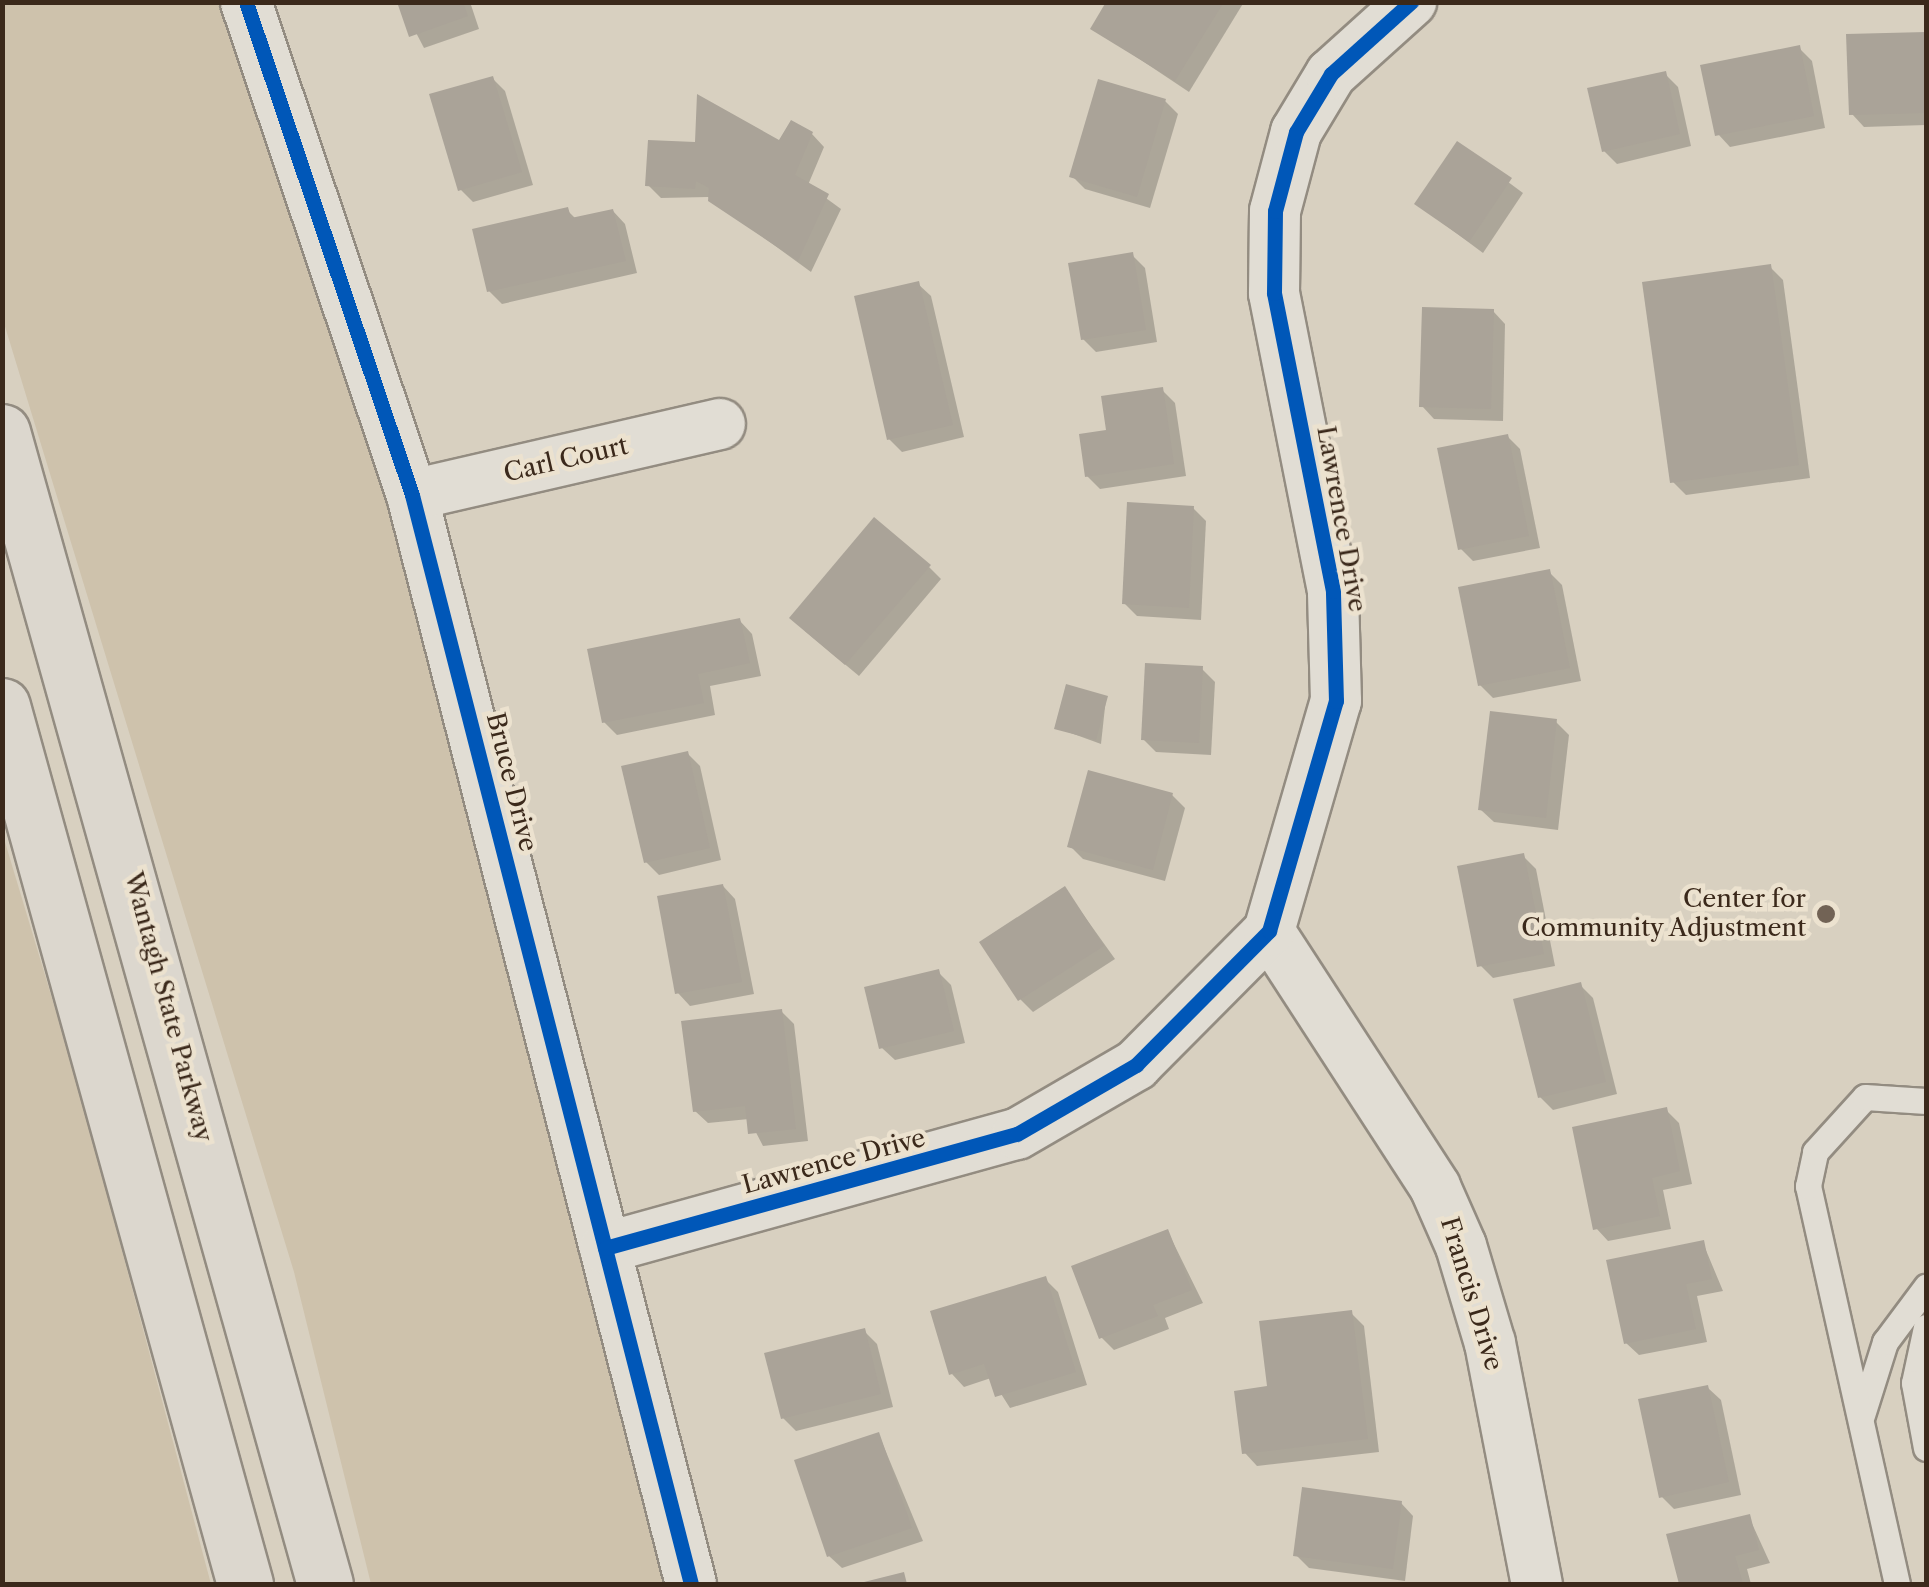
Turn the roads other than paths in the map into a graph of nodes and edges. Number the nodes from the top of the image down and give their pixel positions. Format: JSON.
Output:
{"nodes":[{"id":1,"x":246,"y":2,"type":"edge"},
{"id":2,"x":1411,"y":2,"type":"edge"},
{"id":3,"x":720,"y":424,"type":"dead end"},
{"id":4,"x":2,"y":432,"type":"edge"},
{"id":5,"x":412,"y":495,"type":"junction"},
{"id":6,"x":2,"y":706,"type":"edge"},
{"id":7,"x":1270,"y":931,"type":"junction"},
{"id":8,"x":1926,"y":1101,"type":"edge"},
{"id":9,"x":604,"y":1248,"type":"junction"},
{"id":10,"x":1926,"y":1286,"type":"edge"},
{"id":11,"x":1926,"y":1327,"type":"edge"},
{"id":12,"x":1861,"y":1420,"type":"junction"},
{"id":13,"x":1926,"y":1448,"type":"edge"},
{"id":14,"x":245,"y":1584,"type":"edge"},
{"id":15,"x":325,"y":1584,"type":"edge"},
{"id":16,"x":691,"y":1584,"type":"edge"},
{"id":17,"x":1537,"y":1584,"type":"edge"},
{"id":18,"x":1897,"y":1584,"type":"edge"}],
"edges":[{"from":1,"to":5,"type":"street","name":"Bruce Drive"},
{"from":2,"to":7,"type":"street","name":"Lawrence Drive"},
{"from":3,"to":5,"type":"street","name":"Carl Court"},
{"from":4,"to":15,"type":"highway","name":"Wantagh State Parkway"},
{"from":5,"to":9,"type":"street","name":"Bruce Drive"},
{"from":6,"to":14,"type":"highway"},
{"from":7,"to":9,"type":"street","name":"Lawrence Drive"},
{"from":7,"to":17,"type":"street","name":"Francis Drive"},
{"from":8,"to":12,"type":"lane"},
{"from":9,"to":16,"type":"street","name":"Bruce Drive"},
{"from":10,"to":12,"type":"lane"},
{"from":11,"to":13,"type":"lane"},
{"from":12,"to":18,"type":"lane"}]}
